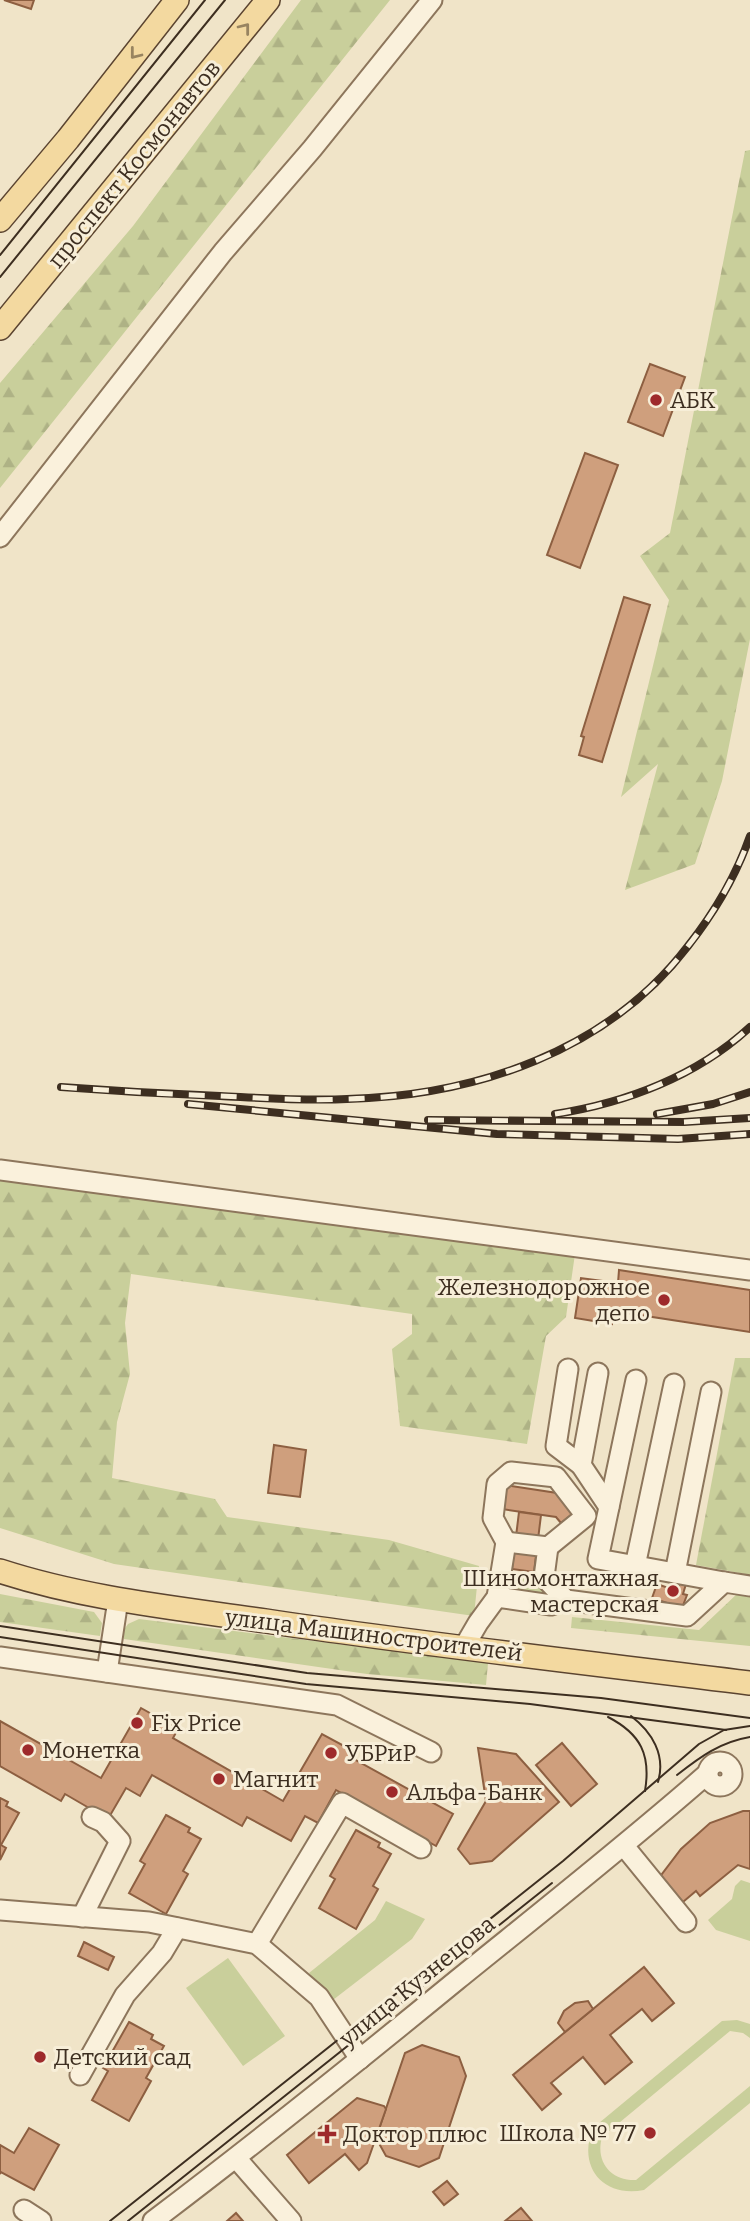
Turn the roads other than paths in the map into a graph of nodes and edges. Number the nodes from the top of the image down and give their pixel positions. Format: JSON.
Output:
{"nodes":[{"id":1,"x":177,"y":0,"type":"edge"},
{"id":2,"x":268,"y":0,"type":"edge"},
{"id":3,"x":432,"y":0,"type":"edge"},
{"id":4,"x":0,"y":220,"type":"edge"},
{"id":5,"x":0,"y":327,"type":"edge"},
{"id":6,"x":0,"y":537,"type":"edge"},
{"id":7,"x":0,"y":1170,"type":"edge"},
{"id":8,"x":750,"y":1270,"type":"edge"},
{"id":9,"x":568,"y":1368,"type":"dead end"},
{"id":10,"x":598,"y":1373,"type":"dead end"},
{"id":11,"x":636,"y":1380,"type":"dead end"},
{"id":12,"x":674,"y":1384,"type":"dead end"},
{"id":13,"x":710,"y":1392,"type":"dead end"},
{"id":14,"x":581,"y":1465,"type":"junction"},
{"id":15,"x":609,"y":1507,"type":"junction"},
{"id":16,"x":506,"y":1542,"type":"junction"},
{"id":17,"x":548,"y":1547,"type":"junction"},
{"id":18,"x":635,"y":1566,"type":"junction"},
{"id":19,"x":0,"y":1571,"type":"edge"},
{"id":20,"x":675,"y":1573,"type":"junction"},
{"id":21,"x":724,"y":1582,"type":"junction"},
{"id":22,"x":750,"y":1586,"type":"edge"},
{"id":23,"x":497,"y":1597,"type":"junction"},
{"id":24,"x":118,"y":1600,"type":"junction"},
{"id":25,"x":565,"y":1600,"type":"junction"},
{"id":26,"x":464,"y":1647,"type":"junction"},
{"id":27,"x":0,"y":1657,"type":"edge"},
{"id":28,"x":107,"y":1672,"type":"junction"},
{"id":29,"x":750,"y":1683,"type":"edge"},
{"id":30,"x":430,"y":1752,"type":"dead end"},
{"id":31,"x":707,"y":1774,"type":"dead end"},
{"id":32,"x":92,"y":1816,"type":"dead end"},
{"id":33,"x":624,"y":1846,"type":"junction"},
{"id":34,"x":421,"y":1848,"type":"dead end"},
{"id":35,"x":0,"y":1910,"type":"edge"},
{"id":36,"x":82,"y":1917,"type":"junction"},
{"id":37,"x":686,"y":1922,"type":"dead end"},
{"id":38,"x":177,"y":1928,"type":"junction"},
{"id":39,"x":257,"y":1944,"type":"junction"},
{"id":40,"x":360,"y":2059,"type":"junction"},
{"id":41,"x":80,"y":2075,"type":"dead end"},
{"id":42,"x":236,"y":2158,"type":"junction"},
{"id":43,"x":153,"y":2221,"type":"edge"},
{"id":44,"x":291,"y":2221,"type":"edge"}],
"edges":[{"from":1,"to":4,"type":"main road","one_way":true},
{"from":5,"to":2,"type":"main road","name":"проспект Космонавтов","one_way":true},
{"from":3,"to":6,"type":"street"},
{"from":7,"to":8,"type":"street"},
{"from":9,"to":14,"type":"street"},
{"from":10,"to":14,"type":"street"},
{"from":11,"to":15,"type":"street"},
{"from":12,"to":18,"type":"street"},
{"from":13,"to":20,"type":"street"},
{"from":14,"to":15,"type":"street"},
{"from":15,"to":18,"type":"street"},
{"from":16,"to":17,"type":"street"},
{"from":16,"to":17,"type":"street"},
{"from":16,"to":23,"type":"street"},
{"from":17,"to":25,"type":"street"},
{"from":18,"to":20,"type":"street"},
{"from":19,"to":24,"type":"main road","name":"улица Машиностроителей"},
{"from":20,"to":21,"type":"street"},
{"from":21,"to":22,"type":"street"},
{"from":21,"to":25,"type":"street"},
{"from":23,"to":25,"type":"street"},
{"from":23,"to":26,"type":"street"},
{"from":24,"to":26,"type":"main road","name":"улица Машиностроителей"},
{"from":24,"to":28,"type":"street"},
{"from":26,"to":29,"type":"main road","name":"улица Машиностроителей"},
{"from":27,"to":28,"type":"street"},
{"from":28,"to":30,"type":"street"},
{"from":31,"to":33,"type":"street","name":"улица Кузнецова"},
{"from":32,"to":36,"type":"street"},
{"from":33,"to":37,"type":"street"},
{"from":33,"to":40,"type":"street","name":"улица Кузнецова"},
{"from":34,"to":39,"type":"street"},
{"from":35,"to":36,"type":"street"},
{"from":36,"to":38,"type":"street"},
{"from":38,"to":39,"type":"street"},
{"from":38,"to":41,"type":"street"},
{"from":39,"to":40,"type":"street"},
{"from":40,"to":42,"type":"street","name":"улица Кузнецова"},
{"from":42,"to":43,"type":"street","name":"улица Кузнецова"},
{"from":42,"to":44,"type":"street"}]}
